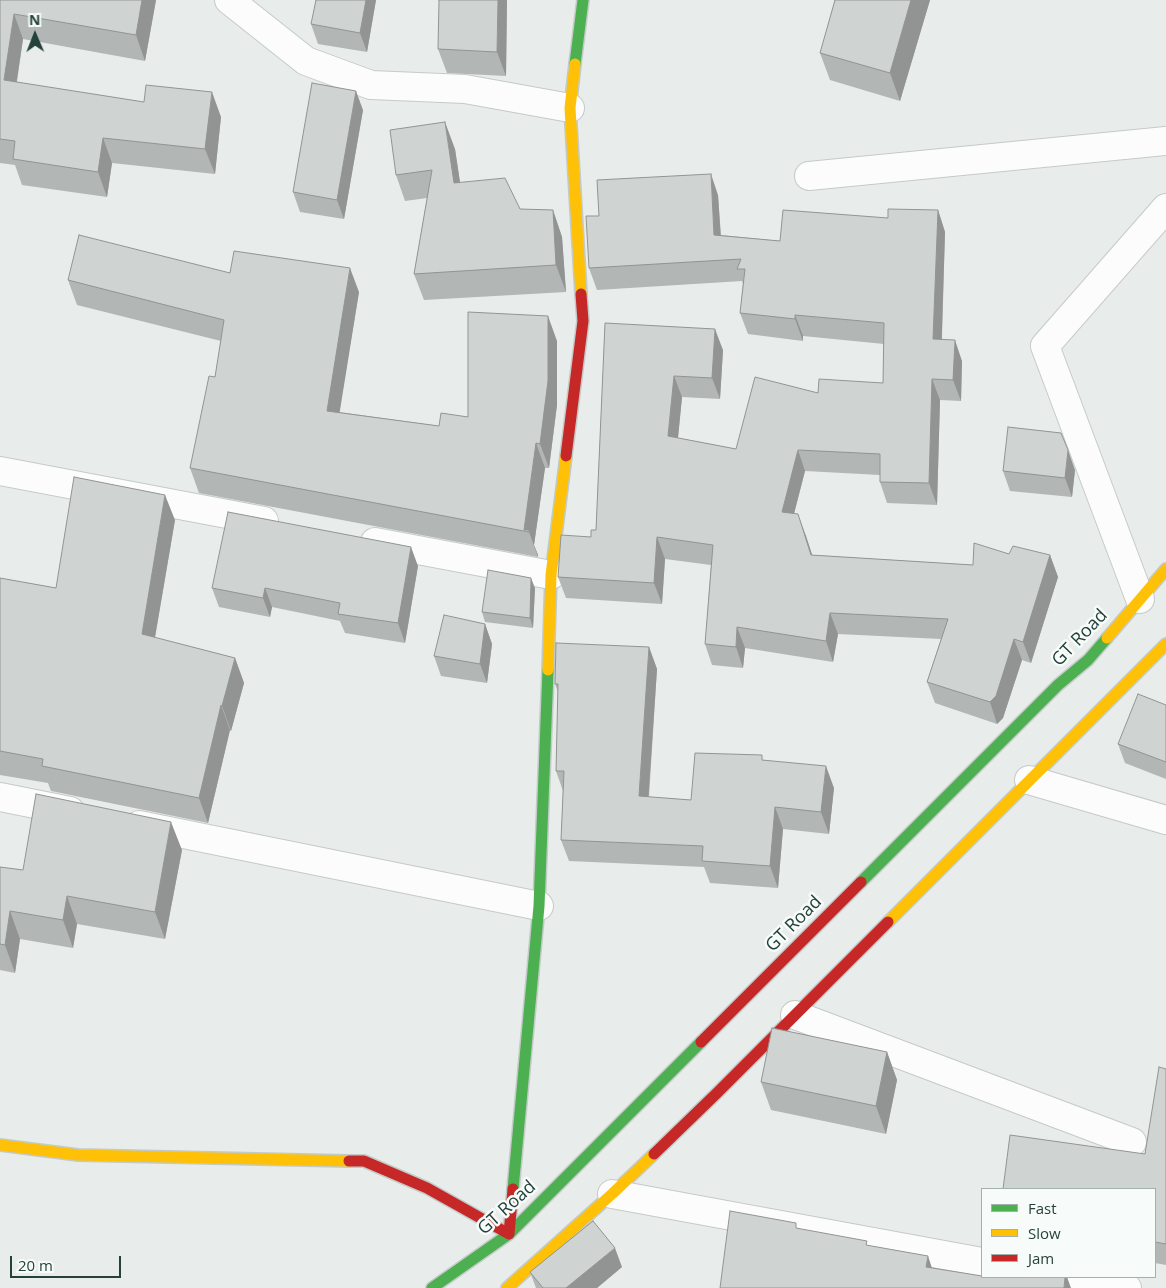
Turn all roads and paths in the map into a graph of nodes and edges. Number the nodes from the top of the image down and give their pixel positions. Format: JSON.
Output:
{"nodes":[{"id":1,"x":229,"y":0,"type":"edge"},
{"id":2,"x":583,"y":0,"type":"edge"},
{"id":3,"x":570,"y":108,"type":"junction"},
{"id":4,"x":1166,"y":140,"type":"edge"},
{"id":5,"x":810,"y":176,"type":"dead end"},
{"id":6,"x":1166,"y":208,"type":"edge"},
{"id":7,"x":0,"y":471,"type":"edge"},
{"id":8,"x":290,"y":526,"type":"edge"},
{"id":9,"x":348,"y":536,"type":"edge"},
{"id":10,"x":1166,"y":569,"type":"edge"},
{"id":11,"x":551,"y":575,"type":"junction"},
{"id":12,"x":1140,"y":599,"type":"junction"},
{"id":13,"x":1166,"y":644,"type":"edge"},
{"id":14,"x":1029,"y":780,"type":"junction"},
{"id":15,"x":0,"y":797,"type":"edge"},
{"id":16,"x":1166,"y":820,"type":"edge"},
{"id":17,"x":539,"y":906,"type":"junction"},
{"id":18,"x":795,"y":1015,"type":"junction"},
{"id":19,"x":1132,"y":1142,"type":"dead end"},
{"id":20,"x":0,"y":1145,"type":"edge"},
{"id":21,"x":612,"y":1194,"type":"junction"},
{"id":22,"x":509,"y":1234,"type":"junction"},
{"id":23,"x":981,"y":1262,"type":"edge"},
{"id":24,"x":1071,"y":1278,"type":"edge"},
{"id":25,"x":432,"y":1288,"type":"edge"},
{"id":26,"x":507,"y":1288,"type":"edge"},
{"id":27,"x":1127,"y":1288,"type":"edge"}],
"edges":[{"from":1,"to":3,"type":"street"},
{"from":2,"to":3,"type":"main road"},
{"from":3,"to":11,"type":"main road"},
{"from":4,"to":5,"type":"street"},
{"from":6,"to":12,"type":"street"},
{"from":7,"to":8,"type":"street"},
{"from":9,"to":11,"type":"street"},
{"from":10,"to":12,"type":"main road","name":"GT Road"},
{"from":11,"to":17,"type":"main road"},
{"from":12,"to":22,"type":"main road","name":"GT Road"},
{"from":13,"to":14,"type":"main road"},
{"from":14,"to":16,"type":"street"},
{"from":14,"to":18,"type":"main road"},
{"from":15,"to":17,"type":"street"},
{"from":17,"to":22,"type":"main road"},
{"from":18,"to":19,"type":"street"},
{"from":18,"to":21,"type":"main road"},
{"from":20,"to":22,"type":"main road"},
{"from":21,"to":23,"type":"street"},
{"from":21,"to":26,"type":"main road"},
{"from":22,"to":25,"type":"main road","name":"GT Road"},
{"from":24,"to":27,"type":"street"}]}
